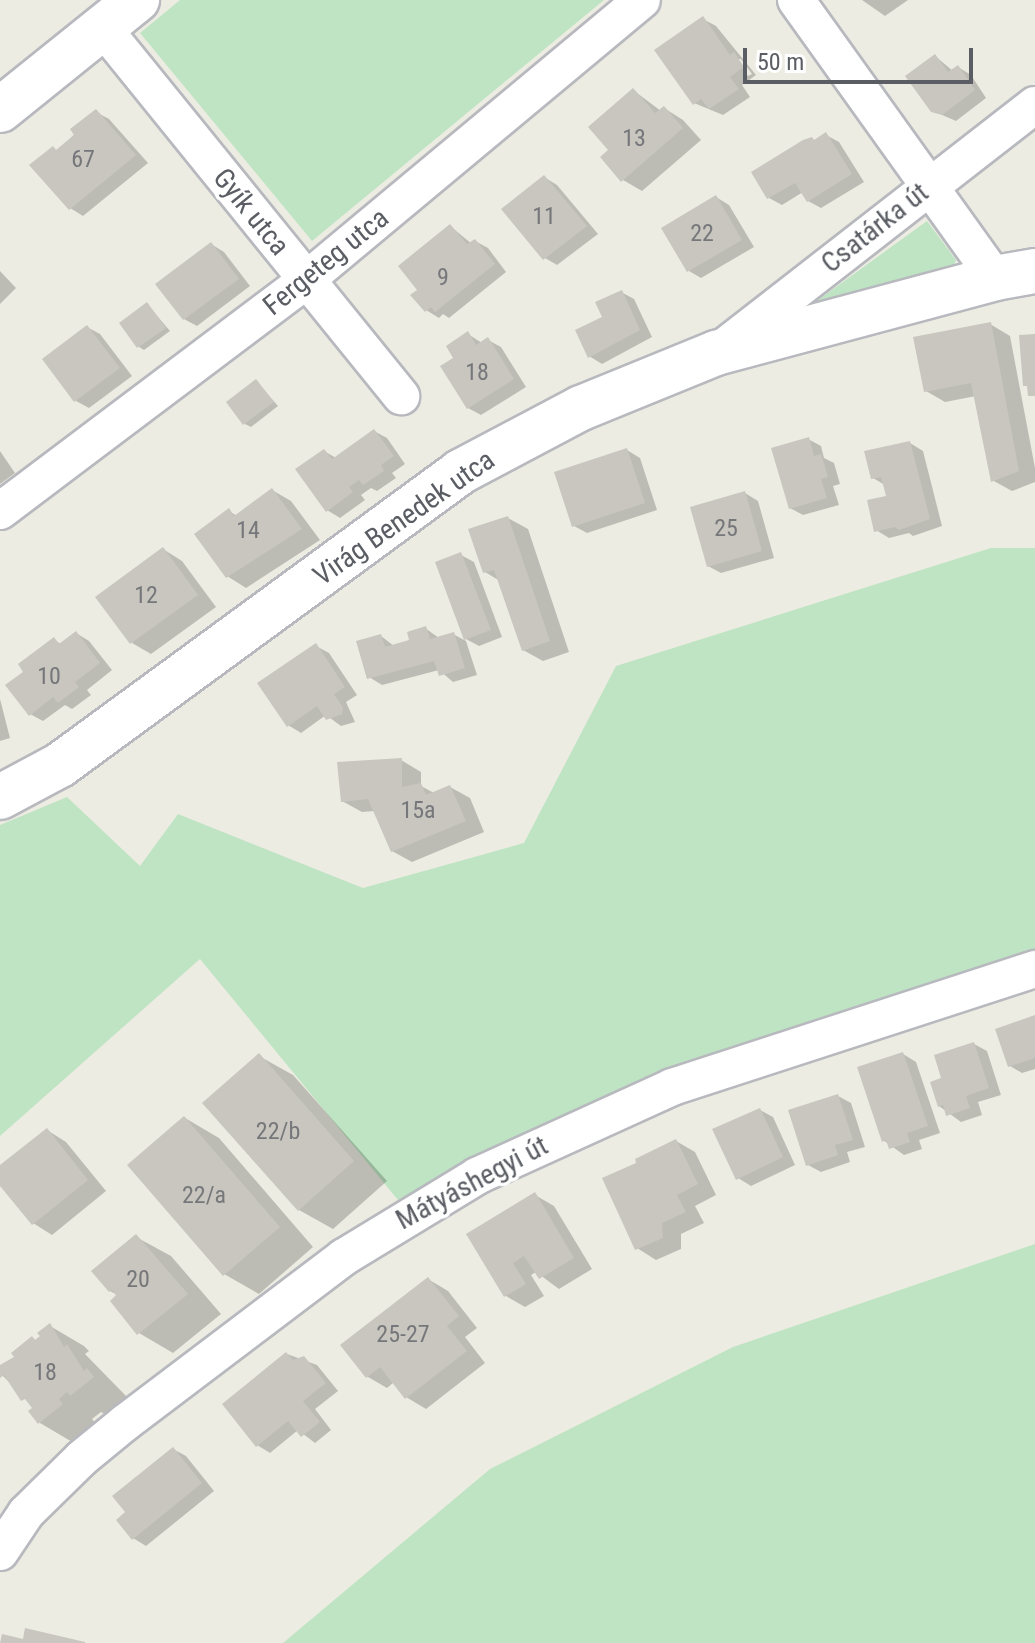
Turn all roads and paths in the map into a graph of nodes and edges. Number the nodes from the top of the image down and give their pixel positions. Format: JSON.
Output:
{"nodes":[{"id":1,"x":137,"y":0,"type":"edge"},
{"id":2,"x":642,"y":0,"type":"edge"},
{"id":3,"x":796,"y":0,"type":"edge"},
{"id":4,"x":103,"y":28,"type":"junction"},
{"id":5,"x":1035,"y":105,"type":"edge"},
{"id":6,"x":0,"y":110,"type":"edge"},
{"id":7,"x":928,"y":186,"type":"junction"},
{"id":8,"x":1015,"y":274,"type":"edge"},
{"id":9,"x":306,"y":280,"type":"junction"},
{"id":10,"x":716,"y":353,"type":"junction"},
{"id":11,"x":401,"y":396,"type":"dead end"},
{"id":12,"x":0,"y":511,"type":"edge"},
{"id":13,"x":0,"y":797,"type":"edge"},
{"id":14,"x":1035,"y":969,"type":"edge"},
{"id":15,"x":0,"y":1552,"type":"edge"}],
"edges":[{"from":1,"to":4,"type":"street"},
{"from":2,"to":9,"type":"street","name":"Fergeteg utca"},
{"from":3,"to":7,"type":"street"},
{"from":4,"to":6,"type":"street"},
{"from":4,"to":9,"type":"street","name":"Gyík utca"},
{"from":5,"to":7,"type":"street","name":"Csatárka út"},
{"from":7,"to":8,"type":"street"},
{"from":7,"to":10,"type":"street","name":"Csatárka út"},
{"from":8,"to":10,"type":"street","name":"Virág Benedek utca"},
{"from":9,"to":11,"type":"street","name":"Gyík utca"},
{"from":9,"to":12,"type":"street","name":"Fergeteg utca"},
{"from":10,"to":13,"type":"street","name":"Virág Benedek utca"},
{"from":14,"to":15,"type":"street","name":"Mátyáshegyi út"}]}
